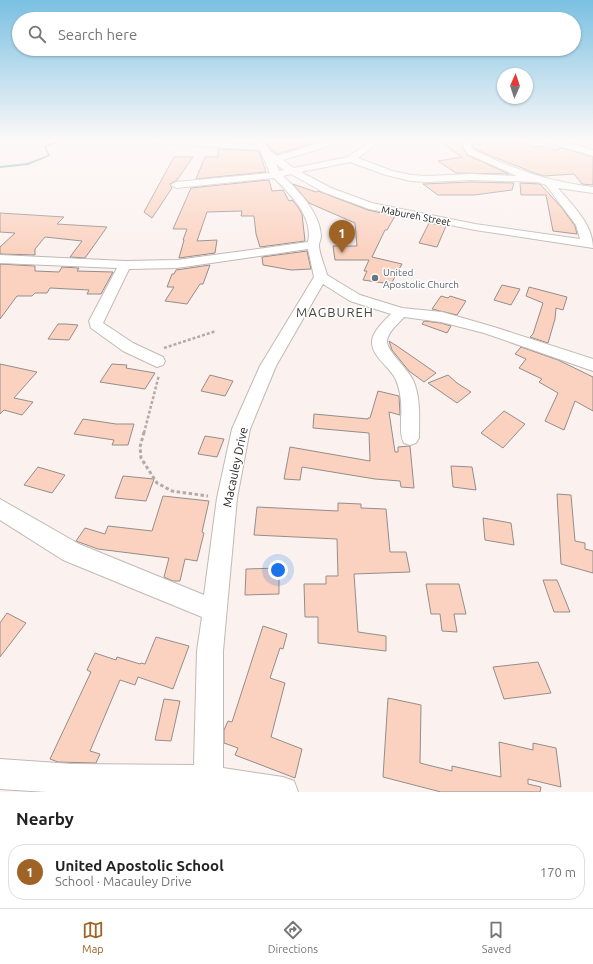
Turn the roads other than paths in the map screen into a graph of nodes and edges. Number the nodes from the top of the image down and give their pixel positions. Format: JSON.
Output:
{"nodes":[{"id":1,"x":205,"y":177,"type":"edge"},
{"id":2,"x":285,"y":177,"type":"edge"},
{"id":3,"x":305,"y":177,"type":"edge"},
{"id":4,"x":406,"y":177,"type":"edge"},
{"id":5,"x":526,"y":177,"type":"edge"},
{"id":6,"x":534,"y":180,"type":"junction"},
{"id":7,"x":551,"y":184,"type":"junction"},
{"id":8,"x":176,"y":185,"type":"dead end"},
{"id":9,"x":593,"y":190,"type":"edge"},
{"id":10,"x":590,"y":243,"type":"edge"},
{"id":11,"x":313,"y":245,"type":"junction"},
{"id":12,"x":0,"y":259,"type":"edge"},
{"id":13,"x":125,"y":265,"type":"junction"},
{"id":14,"x":322,"y":277,"type":"junction"},
{"id":15,"x":402,"y":312,"type":"junction"},
{"id":16,"x":157,"y":361,"type":"road end"},
{"id":17,"x":593,"y":365,"type":"edge"},
{"id":18,"x":410,"y":438,"type":"dead end"},
{"id":19,"x":0,"y":509,"type":"edge"},
{"id":20,"x":215,"y":611,"type":"junction"},
{"id":21,"x":0,"y":774,"type":"edge"},
{"id":22,"x":208,"y":786,"type":"edge"},
{"id":23,"x":282,"y":792,"type":"edge"}],
"edges":[{"from":1,"to":8,"type":"street"},
{"from":2,"to":11,"type":"street"},
{"from":3,"to":10,"type":"street","name":"Mabureh Street"},
{"from":4,"to":6,"type":"street"},
{"from":5,"to":6,"type":"street"},
{"from":6,"to":7,"type":"street"},
{"from":7,"to":9,"type":"street"},
{"from":7,"to":10,"type":"street"},
{"from":11,"to":13,"type":"street"},
{"from":11,"to":14,"type":"street"},
{"from":12,"to":13,"type":"street"},
{"from":13,"to":16,"type":"street"},
{"from":14,"to":15,"type":"street"},
{"from":14,"to":20,"type":"street","name":"Macauley Drive"},
{"from":15,"to":17,"type":"street"},
{"from":15,"to":18,"type":"street"},
{"from":19,"to":20,"type":"street"},
{"from":20,"to":22,"type":"street","name":"Macauley Drive"},
{"from":21,"to":22,"type":"street"},
{"from":22,"to":23,"type":"street"}]}
